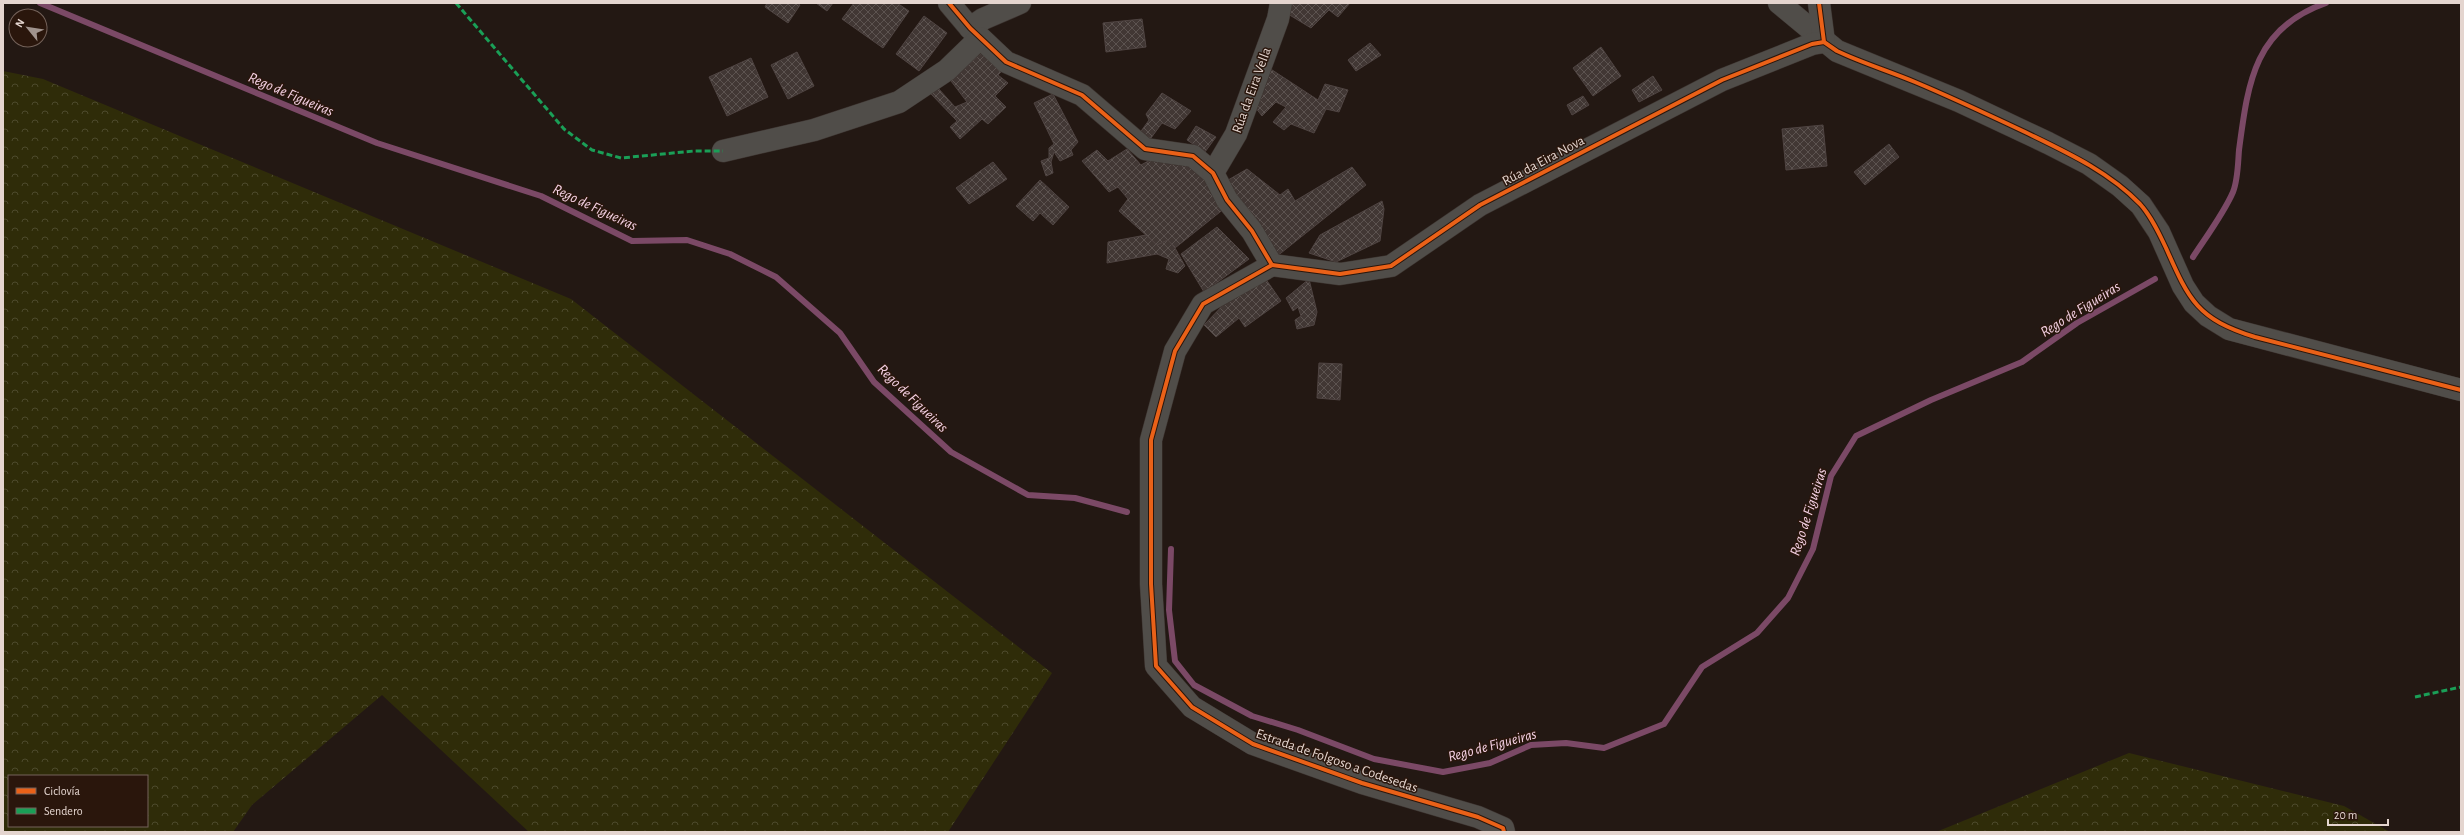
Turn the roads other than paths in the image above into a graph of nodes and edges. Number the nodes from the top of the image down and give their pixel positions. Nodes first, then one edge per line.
1 (950, 3) edge
2 (1020, 3) edge
3 (1281, 3) edge
4 (1779, 3) edge
5 (1819, 3) edge
6 (975, 33) junction
7 (1824, 42) junction
8 (723, 151) dead end
9 (1213, 173) junction
10 (1272, 265) junction
11 (2461, 390) edge
12 (1504, 832) edge

1 - 6 street
2 - 6 street
3 - 9 street, Rúa da Eira Vella
4 - 7 street
5 - 7 street
6 - 8 street
6 - 9 street
7 - 10 street, Rúa da Eira Nova
7 - 11 street
9 - 10 street
10 - 12 street, Estrada de Folgoso a Codesedas

